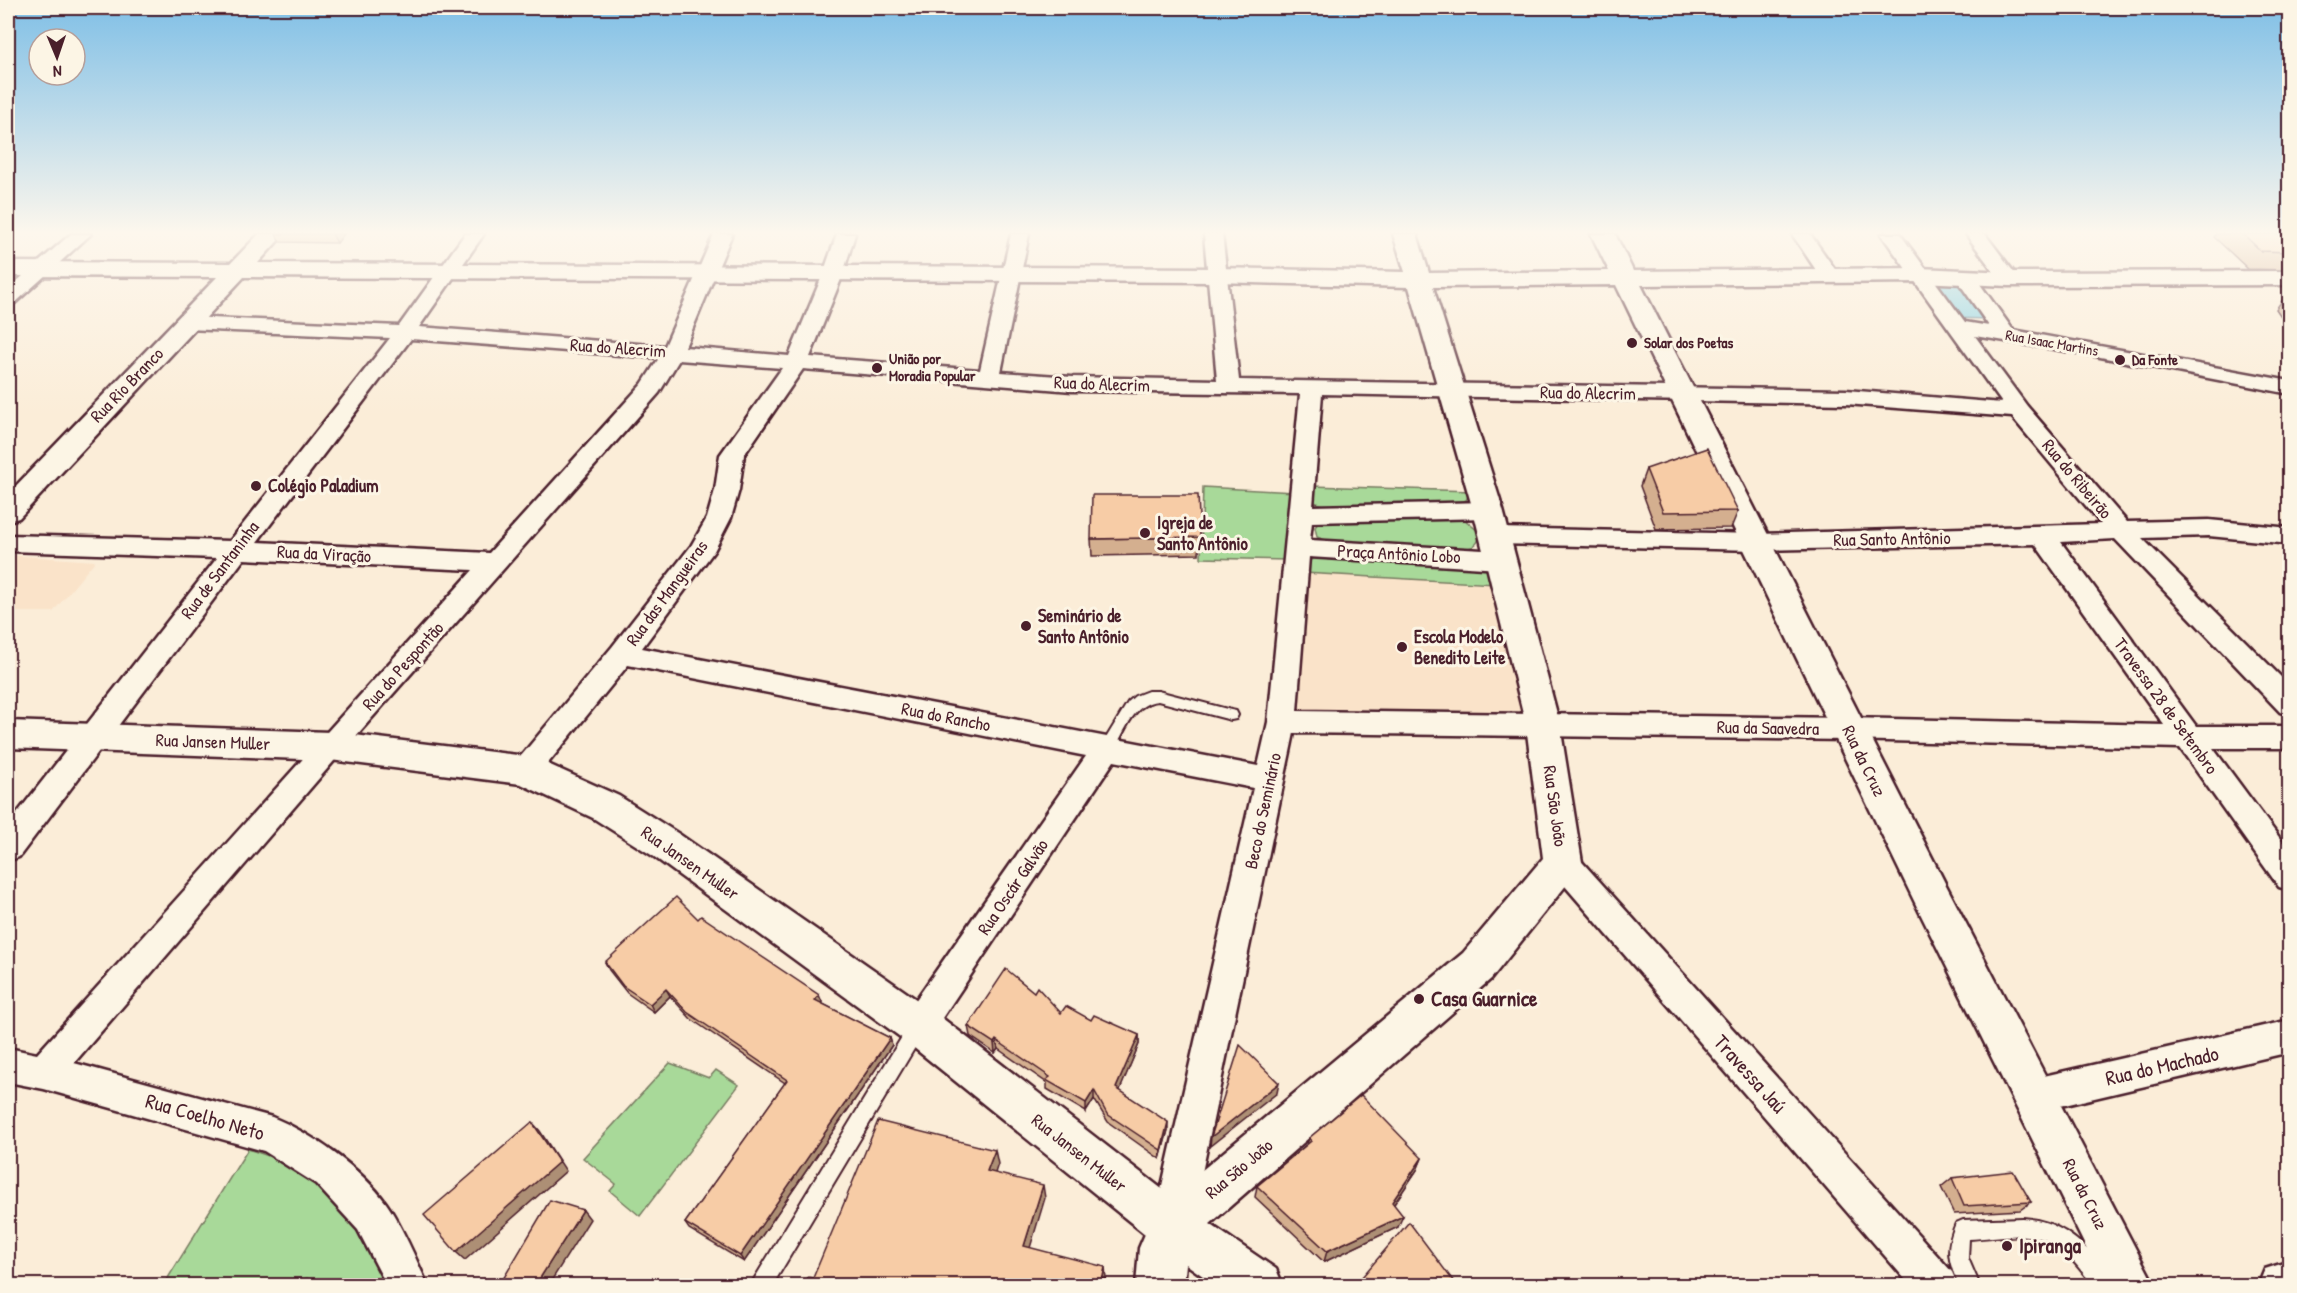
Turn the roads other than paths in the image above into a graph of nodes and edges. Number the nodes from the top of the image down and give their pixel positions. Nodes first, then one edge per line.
1 (215, 294) edge
2 (431, 294) edge
3 (697, 294) edge
4 (825, 294) edge
5 (1009, 294) edge
6 (1218, 294) edge
7 (1423, 294) edge
8 (1631, 294) edge
9 (1933, 294) edge
10 (1978, 294) edge
11 (187, 323) junction
12 (1956, 327) junction
13 (405, 332) junction
14 (2006, 335) junction
15 (673, 352) junction
16 (797, 362) junction
17 (989, 379) junction
18 (1229, 386) junction
19 (2289, 388) edge
20 (1311, 389) junction
21 (1454, 391) junction
22 (1682, 395) junction
23 (2019, 411) junction
24 (8, 511) edge
25 (1301, 514) junction
26 (2121, 531) junction
27 (1494, 535) junction
28 (2042, 536) junction
29 (2289, 536) edge
30 (1757, 542) junction
31 (8, 543) edge
32 (1298, 548) junction
33 (236, 550) junction
34 (497, 562) junction
35 (622, 654) junction
36 (2289, 704) edge
37 (1231, 715) dead end
38 (1282, 722) junction
39 (1543, 725) junction
40 (1848, 729) junction
41 (8, 734) edge
42 (93, 736) junction
43 (2189, 737) junction
44 (2289, 737) edge
45 (330, 747) junction
46 (1107, 748) junction
47 (526, 770) junction
48 (1270, 780) junction
49 (8, 848) edge
50 (1563, 862) junction
51 (2289, 877) edge
52 (918, 1025) junction
53 (2289, 1036) edge
54 (8, 1065) edge
55 (44, 1072) junction
56 (2035, 1095) junction
57 (1172, 1226) junction
58 (2289, 1285) edge
59 (408, 1286) edge
60 (760, 1286) edge
61 (1160, 1286) edge
62 (1259, 1286) edge
63 (1938, 1286) edge
64 (1970, 1286) edge
65 (2108, 1286) edge
66 (2131, 1286) edge
67 (2282, 1286) edge

1 - 11 street, Rua Rio Branco
2 - 13 street, Rua de Santaninha
3 - 15 street, Rua do Pespontão
4 - 16 street, Rua das Mangueiras
5 - 17 street
6 - 18 street
7 - 21 street, Rua São João
8 - 22 street, Rua da Cruz
9 - 12 street, Rua do Ribeirão
10 - 14 street
11 - 13 street, Rua do Alecrim
11 - 24 street, Rua Rio Branco
12 - 14 street, Rua Isaac Martins
12 - 23 street, Rua do Ribeirão
13 - 15 street, Rua do Alecrim
13 - 33 street, Rua de Santaninha
14 - 19 street, Rua Isaac Martins
15 - 16 street, Rua do Alecrim
15 - 34 street, Rua do Pespontão
16 - 17 street, Rua do Alecrim
16 - 35 street, Rua das Mangueiras
17 - 18 street, Rua do Alecrim
18 - 20 street, Rua do Alecrim
20 - 21 street, Rua do Alecrim
20 - 25 street, Beco do Seminário
21 - 22 street, Rua do Alecrim
21 - 27 street, Rua São João
22 - 23 street, Rua do Alecrim
22 - 30 street, Rua da Cruz
23 - 26 street, Rua do Ribeirão
25 - 27 street, Praça Antônio Lobo
25 - 32 street, Beco do Seminário
26 - 28 street, Rua Santo Antônio
26 - 29 street, Rua Santo Antônio
26 - 36 street, Rua do Ribeirão
27 - 30 street, Rua Santo Antônio
27 - 32 street, Praça Antônio Lobo
27 - 39 street, Rua São João
28 - 30 street, Rua Santo Antônio
28 - 43 street, Travessa 28 de Setembro
30 - 40 street, Rua da Cruz
31 - 33 street, Rua da Viração
32 - 38 street, Beco do Seminário
33 - 34 street, Rua da Viração
33 - 42 street, Rua de Santaninha
34 - 45 street, Rua do Pespontão
35 - 46 street, Rua do Rancho
35 - 47 street, Rua das Mangueiras
37 - 46 lane
38 - 39 street, Rua da Saavedra
38 - 48 street, Beco do Seminário
39 - 40 street, Rua da Saavedra
39 - 50 street, Rua São João
40 - 43 street, Rua da Saavedra
40 - 56 street, Rua da Cruz
41 - 42 street, Rua Jansen Muller
42 - 45 street, Rua Jansen Muller
42 - 49 street, Rua de Santaninha
43 - 44 street, Rua da Saavedra
43 - 51 street, Travessa 28 de Setembro
45 - 47 street, Rua Jansen Muller
45 - 55 street, Rua do Pespontão
46 - 48 street, Rua do Rancho
46 - 52 street, Rua Oscár Galvão
47 - 52 street, Rua Jansen Muller
48 - 57 street, Beco do Seminário
50 - 57 street, Rua São João
50 - 63 street, Travessa Jaú
52 - 57 street, Rua Jansen Muller
52 - 60 lane
53 - 56 street, Rua do Machado
54 - 55 street, Rua Coelho Neto
55 - 59 street, Rua Coelho Neto
56 - 66 street, Rua da Cruz
57 - 61 street
57 - 62 street, Rua Jansen Muller
58 - 67 street
64 - 65 lane

